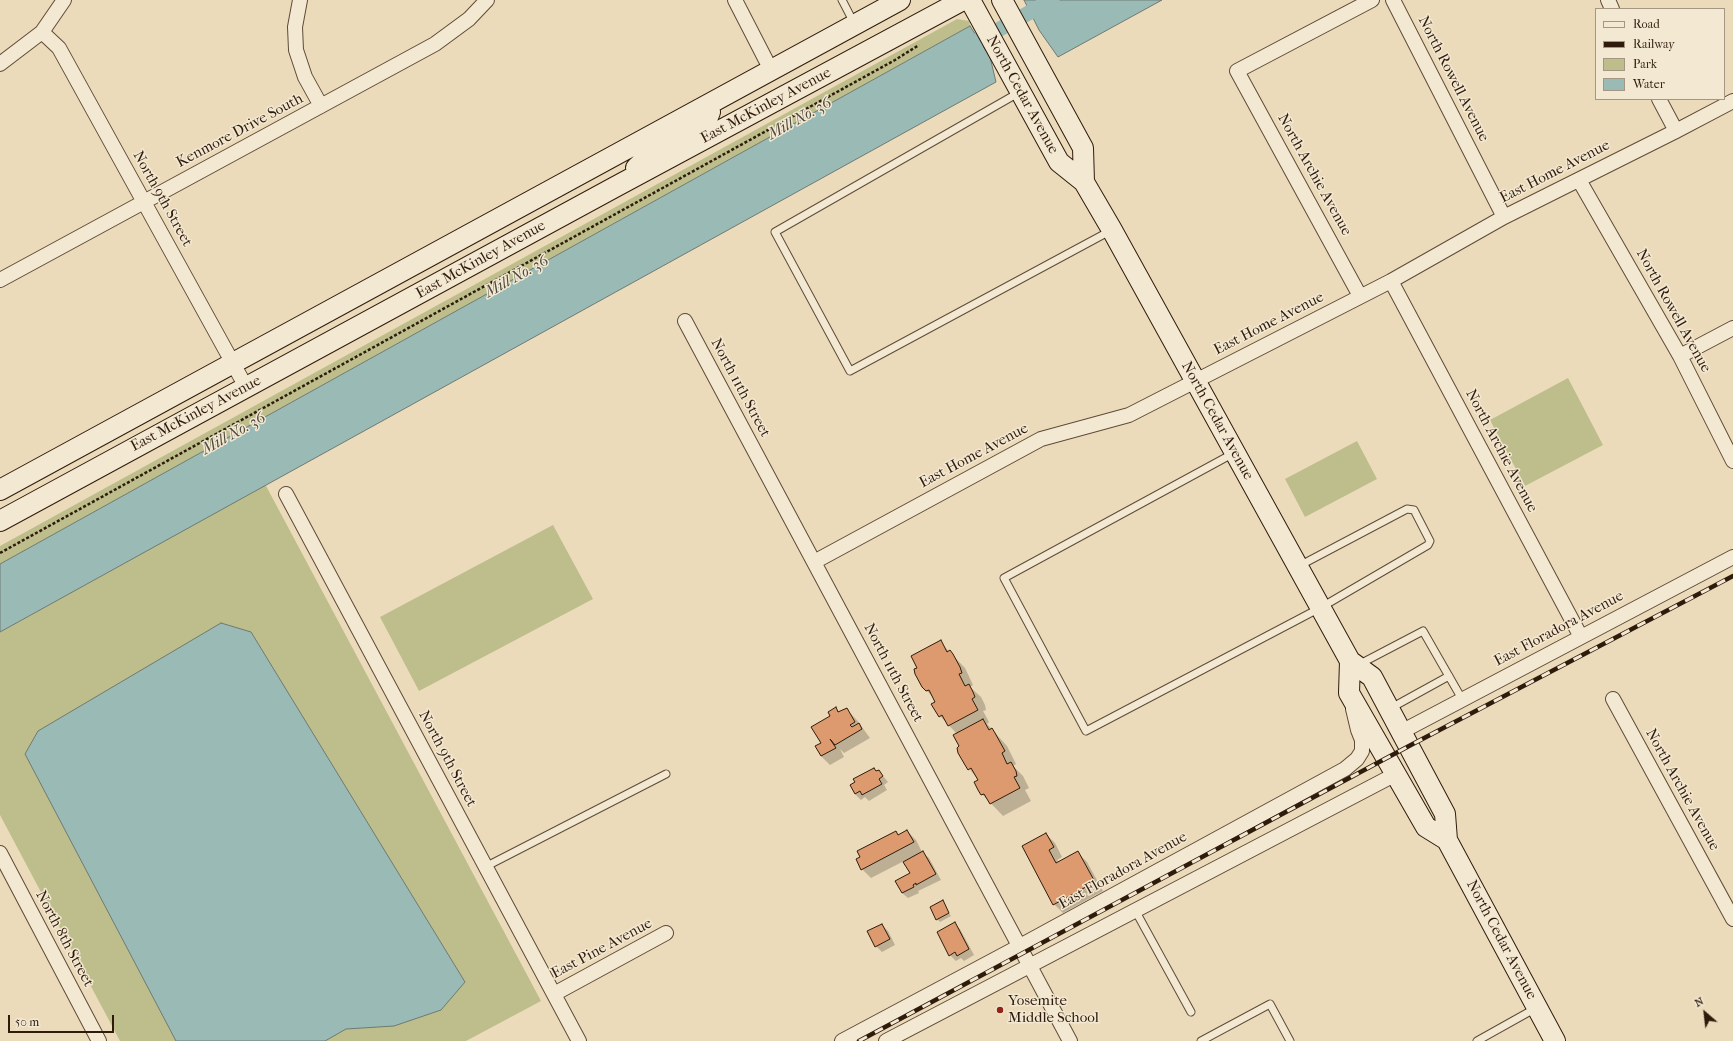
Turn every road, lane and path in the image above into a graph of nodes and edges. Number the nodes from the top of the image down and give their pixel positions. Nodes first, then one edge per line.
1 (64, 0) edge
2 (300, 0) edge
3 (487, 0) edge
4 (735, 0) edge
5 (842, 0) edge
6 (963, 0) edge
7 (1372, 0) edge
8 (1393, 0) edge
9 (1003, 1) edge
10 (891, 2) edge
11 (975, 8) edge
12 (855, 24) junction
13 (42, 32) junction
14 (920, 44) dead end
15 (0, 64) edge
16 (771, 70) junction
17 (1020, 92) junction
18 (1660, 100) edge
19 (1733, 101) edge
20 (710, 103) junction
21 (321, 106) junction
22 (1676, 131) junction
23 (1579, 180) junction
24 (1084, 182) junction
25 (615, 187) junction
26 (145, 201) junction
27 (1504, 217) junction
28 (1112, 230) junction
29 (0, 280) edge
30 (1390, 281) junction
31 (1360, 296) junction
32 (685, 321) dead end
33 (1733, 328) edge
34 (1680, 356) junction
35 (233, 363) junction
36 (1195, 381) junction
37 (246, 387) junction
38 (1234, 453) junction
39 (1733, 461) edge
40 (0, 490) edge
41 (286, 494) dead end
42 (0, 521) edge
43 (0, 553) edge
44 (1733, 557) edge
45 (814, 562) junction
46 (1297, 566) junction
47 (1320, 608) junction
48 (1581, 637) junction
49 (1353, 664) junction
50 (1449, 676) junction
51 (1349, 693) junction
52 (1462, 699) junction
53 (1612, 699) dead end
54 (1389, 709) junction
55 (1401, 732) junction
56 (666, 774) dead end
57 (1396, 774) junction
58 (1447, 840) junction
59 (0, 853) edge
60 (486, 867) junction
61 (1135, 910) junction
62 (1733, 919) edge
63 (666, 933) dead end
64 (1020, 946) junction
65 (1030, 965) junction
66 (554, 994) junction
67 (1537, 1008) junction
68 (1191, 1012) dead end
69 (99, 1041) edge
70 (579, 1041) edge
71 (842, 1041) edge
72 (886, 1041) edge
73 (1070, 1041) edge
74 (1201, 1041) edge
75 (1290, 1041) edge
76 (1477, 1041) edge
77 (1555, 1041) edge

1 - 13 street
2 - 21 street
3 - 21 street, Kenmore Drive South
4 - 16 street
5 - 12 lane
6 - 25 main road, East McKinley Avenue
7 - 31 street, North Archie Avenue
8 - 27 street, North Rowell Avenue
9 - 24 main road, North Cedar Avenue
10 - 12 main road, East McKinley Avenue
11 - 17 main road, North Cedar Avenue
12 - 16 main road, East McKinley Avenue
13 - 15 street
13 - 26 street, North 9th Street
14 - 43 path
16 - 20 main road, East McKinley Avenue
17 - 24 main road, North Cedar Avenue
17 - 28 lane
18 - 22 street
19 - 22 street, East Home Avenue
20 - 25 main road
20 - 35 main road, East McKinley Avenue
21 - 26 street, Kenmore Drive South
22 - 23 street, East Home Avenue
23 - 27 street, East Home Avenue
23 - 34 street, North Rowell Avenue
24 - 28 main road, North Cedar Avenue
25 - 37 main road, East McKinley Avenue
26 - 29 street, Kenmore Drive South
26 - 35 street, North 9th Street
27 - 30 street, East Home Avenue
28 - 36 main road, North Cedar Avenue
30 - 31 street, East Home Avenue
30 - 48 street, North Archie Avenue
31 - 36 street, East Home Avenue
32 - 45 street, North 11th Street
33 - 34 street
34 - 39 street, North Rowell Avenue
35 - 37 street, North 9th Street
35 - 40 main road, East McKinley Avenue
36 - 38 main road, North Cedar Avenue
36 - 45 street, East Home Avenue
37 - 42 main road, East McKinley Avenue
38 - 46 main road, North Cedar Avenue
38 - 47 lane
41 - 60 street, North 9th Street
44 - 48 street, East Floradora Avenue
45 - 64 street, North 11th Street
46 - 47 main road, North Cedar Avenue
46 - 47 lane
47 - 49 main road, North Cedar Avenue
48 - 52 street, East Floradora Avenue
49 - 50 lane
49 - 51 main road
49 - 54 main road, North Cedar Avenue
50 - 52 lane
50 - 54 lane
51 - 57 main road
51 - 64 street, East Floradora Avenue
52 - 55 street, East Floradora Avenue
53 - 62 street, North Archie Avenue
54 - 55 main road, North Cedar Avenue
55 - 58 main road, North Cedar Avenue
56 - 60 lane
57 - 58 main road
57 - 61 street
58 - 67 main road, North Cedar Avenue
59 - 69 street, North 8th Street
60 - 66 street, North 9th Street
61 - 65 street
61 - 68 lane
63 - 66 street, East Pine Avenue
64 - 65 street, North 11th Street
64 - 71 street, East Floradora Avenue
65 - 72 street
65 - 73 street, North 11th Street
66 - 70 street, North 9th Street
67 - 76 lane
67 - 77 main road, North Cedar Avenue
74 - 75 lane

